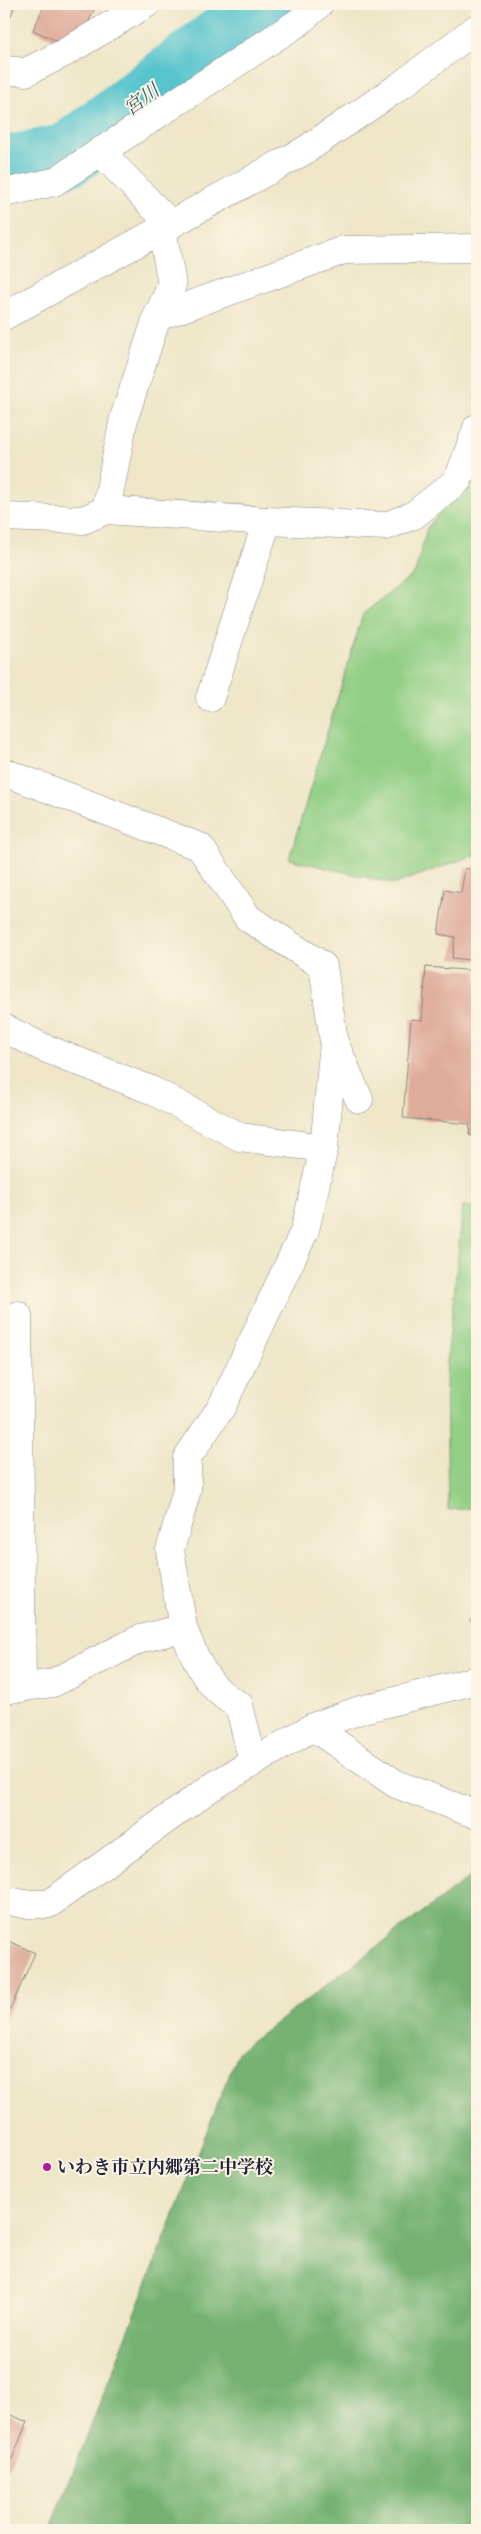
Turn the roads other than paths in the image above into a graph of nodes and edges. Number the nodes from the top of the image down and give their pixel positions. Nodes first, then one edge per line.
1 (146, 4) edge
2 (319, 4) edge
3 (477, 28) edge
4 (4, 70) edge
5 (100, 151) junction
6 (4, 193) edge
7 (167, 227) junction
8 (477, 248) edge
9 (4, 316) edge
10 (157, 317) junction
11 (477, 428) edge
12 (106, 510) junction
13 (4, 517) edge
14 (267, 521) junction
15 (210, 698) dead end
16 (4, 772) edge
17 (4, 1028) edge
18 (334, 1042) junction
19 (359, 1099) dead end
20 (324, 1148) junction
21 (18, 1315) dead end
22 (183, 1628) junction
23 (477, 1680) edge
24 (13, 1689) edge
25 (313, 1726) junction
26 (250, 1754) junction
27 (477, 1815) edge
28 (4, 1900) edge

1 - 4 street
2 - 5 street
3 - 7 street
5 - 6 street
5 - 7 street
7 - 9 street
7 - 10 street
8 - 10 street
10 - 12 street
11 - 14 street
12 - 13 street
12 - 14 street
14 - 15 street
16 - 18 street
17 - 20 street
18 - 19 street
18 - 20 street
20 - 22 street
21 - 24 street
22 - 24 street
22 - 26 street
23 - 25 street
25 - 26 street
25 - 27 street
26 - 28 street

